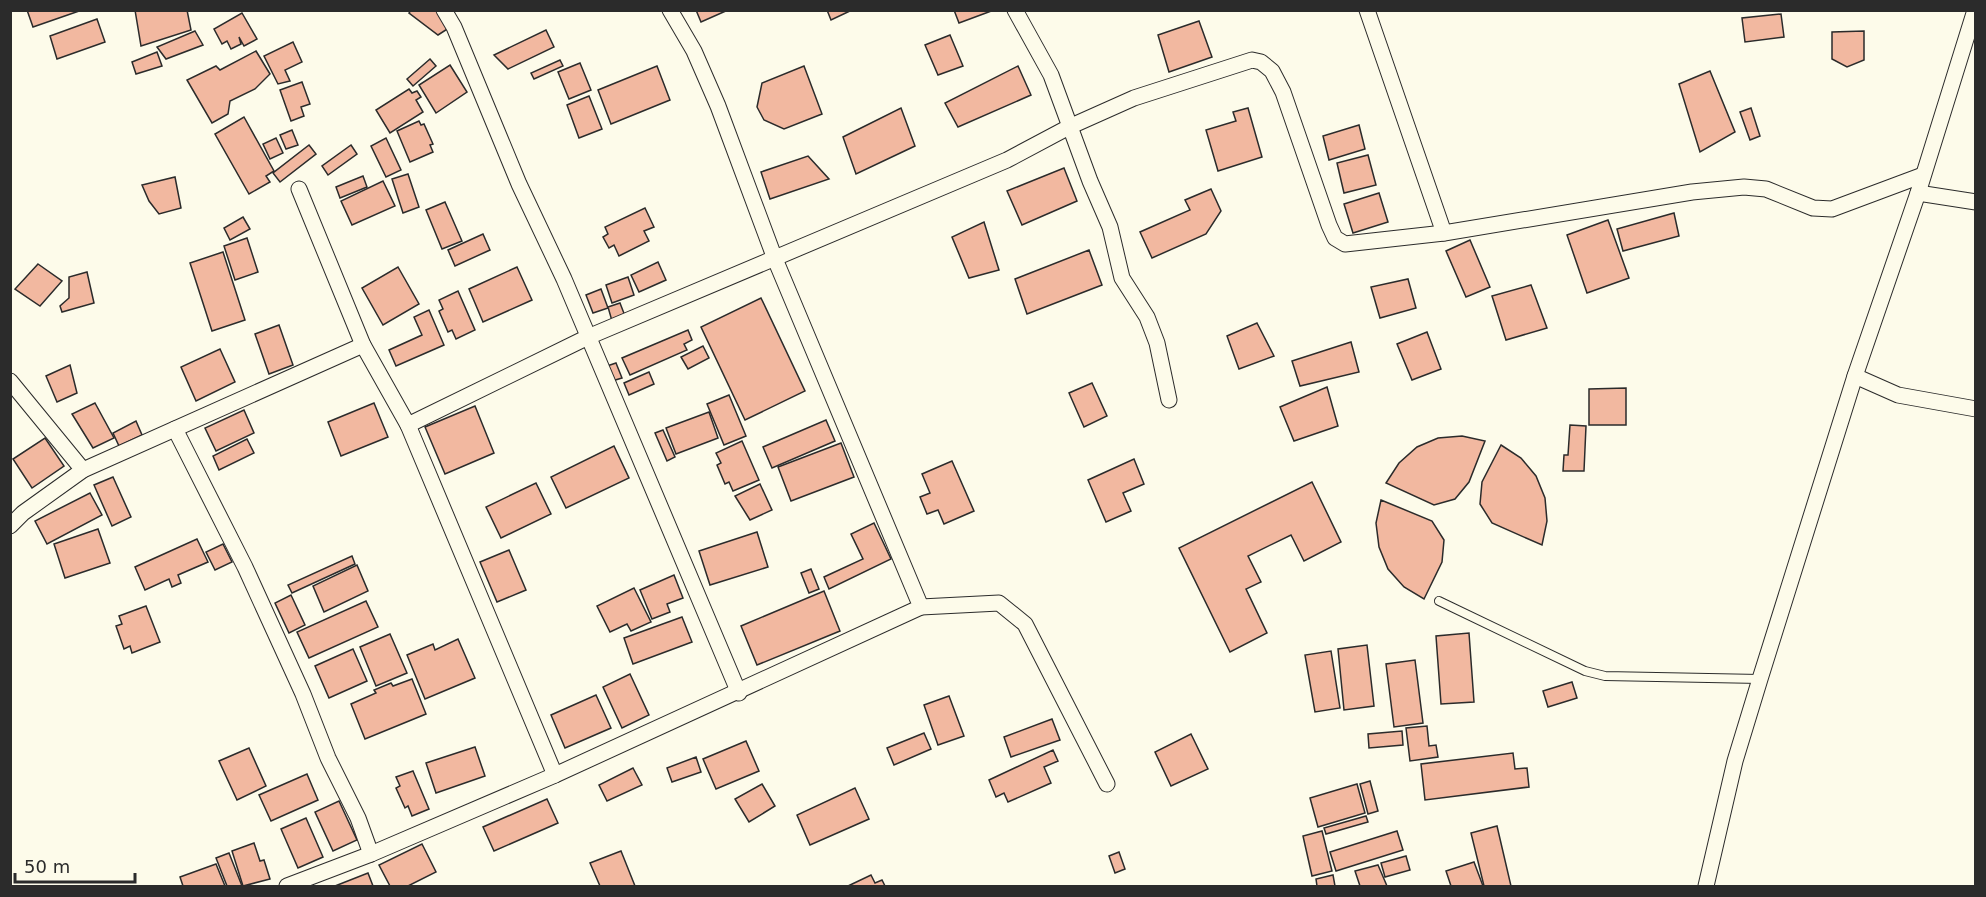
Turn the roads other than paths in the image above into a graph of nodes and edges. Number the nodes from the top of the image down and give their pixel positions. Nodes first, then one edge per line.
1 (444, 10) edge
2 (670, 10) edge
3 (1015, 10) edge
4 (1367, 10) edge
5 (1975, 10) edge
6 (1069, 127) junction
7 (1923, 175) junction
8 (299, 189) dead end
9 (1918, 193) junction
10 (1976, 202) edge
11 (1444, 233) junction
12 (775, 259) junction
13 (588, 338) junction
14 (363, 345) junction
15 (1855, 376) junction
16 (10, 381) edge
17 (1169, 400) dead end
18 (1976, 410) edge
19 (408, 425) junction
20 (175, 429) junction
21 (84, 470) junction
22 (10, 526) edge
23 (1439, 601) dead end
24 (921, 607) junction
25 (1760, 679) junction
26 (739, 693) junction
27 (555, 775) junction
28 (1107, 784) dead end
29 (371, 854) junction
30 (287, 886) edge
31 (1706, 886) edge

1 - 13 street
2 - 12 street
3 - 6 street
4 - 11 street
5 - 7 street
6 - 11 street
6 - 12 street
6 - 17 street
7 - 9 street
7 - 11 street
8 - 14 street
9 - 10 street
9 - 15 street
12 - 13 street
12 - 24 street
13 - 19 street
13 - 26 street
14 - 19 street
14 - 20 street
15 - 18 street
15 - 25 street
16 - 21 street
19 - 27 street
20 - 21 street
20 - 29 street
21 - 22 street
23 - 25 lane
24 - 26 street
24 - 28 street
25 - 31 street
26 - 27 street
27 - 29 street
29 - 30 street

